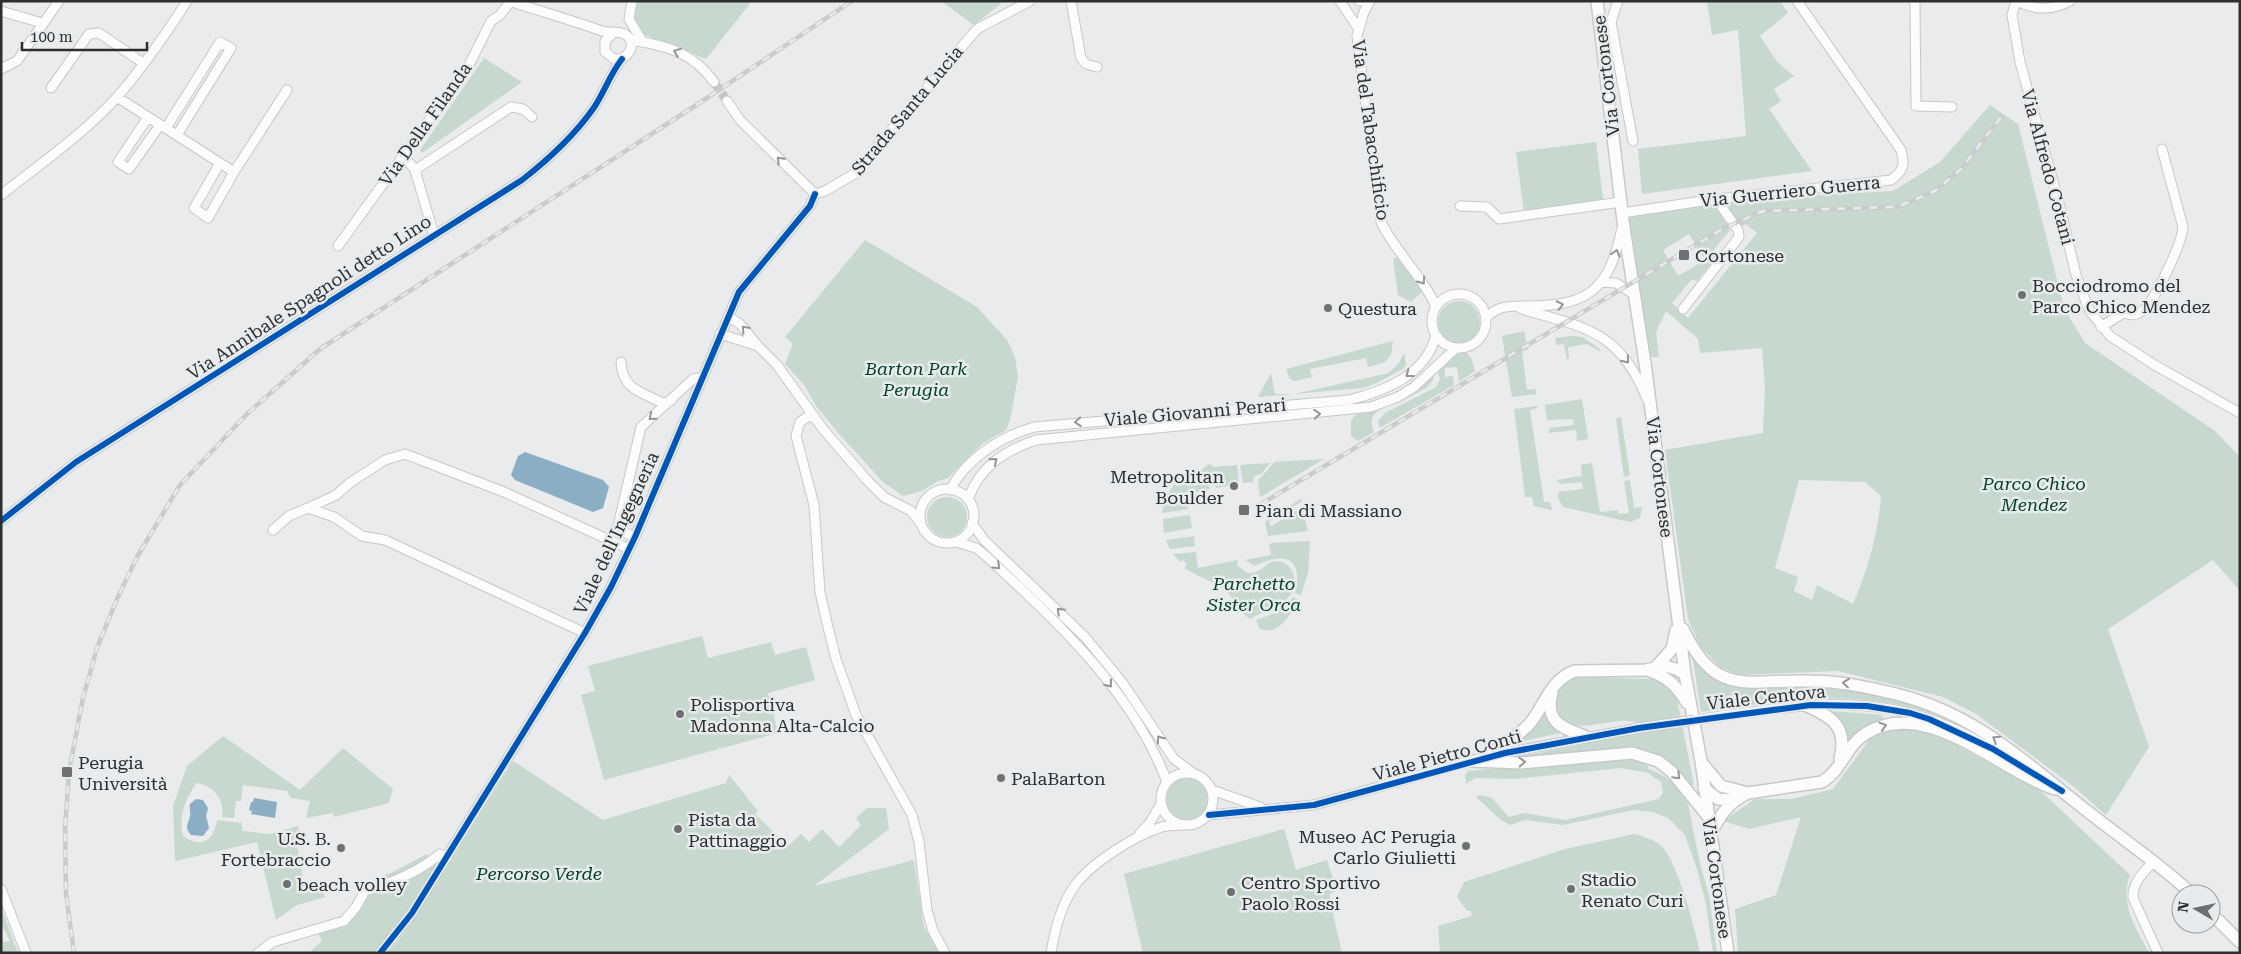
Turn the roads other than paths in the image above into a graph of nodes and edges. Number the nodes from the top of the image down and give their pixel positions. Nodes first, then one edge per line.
1 (59, 1) edge
2 (187, 1) edge
3 (510, 1) edge
4 (632, 1) edge
5 (1030, 1) edge
6 (1071, 1) edge
7 (1340, 1) edge
8 (1370, 1) edge
9 (1592, 1) edge
10 (1597, 1) edge
11 (1603, 1) edge
12 (1618, 1) edge
13 (1797, 1) edge
14 (1915, 1) edge
15 (2016, 1) edge
16 (2070, 1) edge
17 (1, 12) edge
18 (1599, 17) junction
19 (42, 24) junction
20 (588, 25) junction
21 (1358, 28) junction
22 (614, 33) junction
23 (630, 40) junction
24 (642, 41) junction
25 (604, 44) junction
26 (610, 57) junction
27 (622, 59) junction
28 (144, 63) junction
29 (1097, 68) dead end
30 (1, 69) edge
31 (611, 77) junction
32 (714, 82) tunnel mouth
33 (51, 88) dead end
34 (287, 90) dead end
35 (117, 97) junction
36 (727, 101) tunnel mouth
37 (1952, 106) dead end
38 (148, 117) junction
39 (532, 117) dead end
40 (163, 126) junction
41 (177, 135) junction
42 (1633, 141) dead end
43 (2162, 149) dead end
44 (404, 156) junction
45 (220, 163) junction
46 (415, 170) junction
47 (234, 172) junction
48 (815, 194) junction
49 (1, 195) edge
50 (1716, 199) junction
51 (1460, 206) dead end
52 (1622, 212) junction
53 (434, 235) junction
54 (338, 246) dead end
55 (1601, 282) junction
56 (1635, 295) junction
57 (1511, 306) junction
58 (1436, 307) junction
59 (1683, 309) dead end
60 (728, 316) junction
61 (1486, 318) junction
62 (2101, 327) junction
63 (720, 334) junction
64 (1436, 335) junction
65 (758, 346) junction
66 (1456, 348) junction
67 (621, 362) dead end
68 (703, 377) junction
69 (671, 401) junction
70 (1652, 411) junction
71 (2240, 413) edge
72 (815, 417) junction
73 (950, 490) junction
74 (925, 500) junction
75 (968, 500) junction
76 (902, 505) junction
77 (308, 508) junction
78 (1, 520) edge
79 (921, 524) junction
80 (972, 524) junction
81 (273, 530) dead end
82 (635, 537) junction
83 (956, 542) junction
84 (629, 549) junction
85 (1678, 619) junction
86 (585, 633) junction
87 (1651, 669) junction
88 (1685, 674) junction
89 (1553, 687) junction
90 (1805, 705) junction
91 (1692, 714) junction
92 (1587, 736) junction
93 (1489, 756) junction
94 (1473, 761) junction
95 (1700, 761) junction
96 (1837, 770) junction
97 (1193, 773) junction
98 (1167, 782) junction
99 (1704, 788) junction
100 (1212, 790) junction
101 (2062, 791) junction
102 (1748, 793) junction
103 (1735, 800) junction
104 (1162, 804) junction
105 (1270, 810) junction
106 (1209, 814) junction
107 (1708, 818) junction
108 (1183, 825) junction
109 (1711, 833) junction
110 (1135, 839) junction
111 (447, 858) junction
112 (2154, 861) junction
113 (2180, 884) edge
114 (1, 889) edge
115 (2221, 923) edge
116 (2240, 942) edge
117 (26, 953) edge
118 (258, 953) edge
119 (380, 953) edge
120 (945, 953) edge
121 (1051, 953) edge
122 (1728, 953) edge
123 (2158, 953) edge

1 - 19 street
2 - 28 street
3 - 20 street
3 - 44 street, Via Della Filanda
4 - 24 street
5 - 48 street, Strada Santa Lucia
6 - 29 street
7 - 21 street, Via del Tabacchificio
8 - 21 street, Via del Tabacchificio
9 - 18 street
10 - 18 main road, Via Cortonese
11 - 18 street
12 - 42 street
13 - 50 street, Via Guerriero Guerra
14 - 37 street
15 - 16 street
15 - 62 street, Via Alfredo Cotani
17 - 19 street
18 - 52 main road, Via Cortonese
19 - 30 street
20 - 22 street
20 - 25 street
21 -> 58 street, Via del Tabacchificio
22 - 23 street
22 - 25 street
23 - 24 street
23 - 27 street
32 -> 24 street
25 - 26 street
26 - 27 street
26 - 31 street
27 - 31 street, Via Annibale Spagnoli detto Lino
28 - 33 street
28 - 35 street
31 - 53 street, Via Annibale Spagnoli detto Lino
34 - 47 street
35 - 38 street
35 - 49 street
48 -> 36 street
38 - 40 street
38 - 40 street
39 - 46 street
40 - 41 street
40 - 41 street
41 - 45 street
43 - 62 street
44 - 46 street
44 - 54 street, Via Della Filanda
45 - 47 street
45 - 47 street
46 - 53 street
48 - 60 street, Viale dell'Ingegneria
50 - 52 street, Via Guerriero Guerra
50 - 59 street
51 - 52 street, Via Guerriero Guerra
55 -> 52 street
52 - 56 main road, Via Cortonese
53 - 78 street, Via Annibale Spagnoli detto Lino
55 - 56 street
57 -> 55 street
56 - 70 main road, Via Cortonese
57 - 61 street
57 -> 70 street
58 - 61 street
58 - 64 street
60 - 63 street, Viale dell'Ingegneria
65 -> 60 street
61 - 66 street
62 - 71 street, Via Alfredo Cotani
63 - 65 street
63 - 68 street, Viale dell'Ingegneria
64 - 66 street
64 -> 73 street, Viale Giovanni Perari
65 - 72 street
75 -> 66 street, Viale Giovanni Perari
67 - 69 street
68 - 69 street
68 - 82 street, Viale dell'Ingegneria
69 -> 82 street
70 - 85 main road, Via Cortonese
72 - 76 street
72 - 120 street
73 - 74 street
73 - 75 street
74 - 76 street
74 - 79 street
75 - 80 street
76 - 79 street
77 - 81 street
77 - 84 street
77 - 86 street
79 - 83 street
80 - 83 street
97 -> 80 street, Viale Pietro Conti
82 - 84 street, Viale dell'Ingegneria
83 -> 98 street
84 - 86 street, Viale dell'Ingegneria
85 - 87 main road
85 - 88 main road, Via Cortonese
101 -> 85 main road
86 - 111 street, Viale dell'Ingegneria
87 - 88 main road
87 - 89 main road
87 - 91 main road
88 - 91 main road, Via Cortonese
89 - 92 main road
89 - 93 main road
90 - 91 street, Viale Centova
90 - 96 main road
90 - 101 street, Viale Centova
91 - 92 street, Viale Pietro Conti, bridge
91 - 95 main road, Via Cortonese
92 - 93 street, Viale Pietro Conti
93 - 94 street, Viale Pietro Conti
94 - 105 street, Viale Pietro Conti
94 -> 107 main road
95 - 99 main road, Via Cortonese
95 - 102 main road
96 -> 101 main road
96 - 102 main road
97 - 98 street
97 - 100 street, Viale Pietro Conti
98 - 104 street, Viale Pietro Conti
99 - 103 main road
99 - 107 main road, Via Cortonese
100 - 105 street, Viale Pietro Conti
100 - 106 street
101 - 112 main road, Viale Centova
102 - 103 main road
103 - 109 main road
104 - 108 street
104 - 110 street, Viale Pietro Conti
105 - 106 street, Viale Pietro Conti
106 - 108 street, Viale Pietro Conti
107 - 109 main road, Via Cortonese
108 - 110 street, Viale Pietro Conti
109 - 122 main road, Via Cortonese
110 - 121 street, Viale Pietro Conti
111 - 118 street
111 - 119 street, Viale dell'Ingegneria
112 - 113 main road, Viale Centova
112 - 123 street
114 - 117 street
115 - 116 main road

